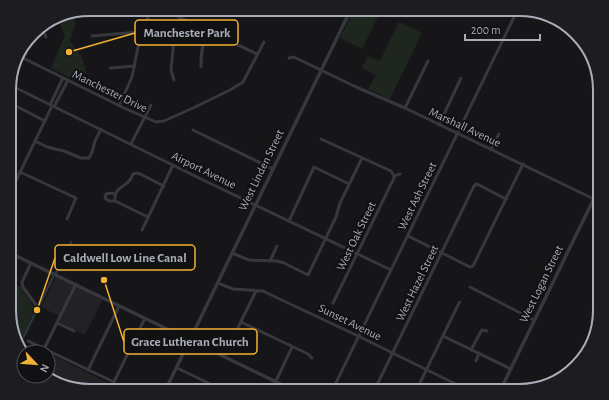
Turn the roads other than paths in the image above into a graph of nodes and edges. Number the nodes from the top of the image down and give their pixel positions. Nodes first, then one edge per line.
1 (148, 16) edge
2 (348, 16) edge
3 (515, 16) edge
4 (180, 17) joint
5 (207, 31) junction
6 (44, 32) edge
7 (139, 32) junction
8 (92, 36) dead end
9 (46, 37) dead end
10 (264, 42) dead end
11 (258, 54) junction
12 (23, 58) edge
13 (289, 58) dead end
14 (428, 61) dead end
15 (135, 66) junction
16 (201, 67) dead end
17 (110, 68) dead end
18 (321, 70) junction
19 (63, 78) junction
20 (461, 78) dead end
21 (68, 80) junction
22 (174, 80) dead end
23 (16, 88) edge
24 (151, 105) dead end
25 (16, 106) edge
26 (52, 106) junction
27 (119, 106) junction
28 (404, 108) junction
29 (145, 117) junction
30 (45, 121) junction
31 (439, 125) junction
32 (101, 129) junction
33 (193, 130) dead end
34 (457, 133) junction
35 (499, 134) dead end
36 (321, 139) dead end
37 (35, 141) junction
38 (131, 144) junction
39 (491, 149) junction
40 (89, 158) junction
41 (362, 158) junction
42 (92, 162) dead end
43 (523, 164) junction
44 (174, 166) junction
45 (273, 169) junction
46 (20, 172) junction
47 (400, 174) dead end
48 (394, 176) junction
49 (16, 180) edge
50 (349, 184) junction
51 (164, 186) junction
52 (115, 194) junction
53 (506, 199) junction
54 (593, 199) joint
55 (115, 201) junction
56 (255, 205) junction
57 (148, 217) junction
58 (67, 219) dead end
59 (289, 221) junction
60 (142, 230) dead end
61 (408, 236) junction
62 (325, 238) junction
63 (277, 246) dead end
64 (441, 252) junction
65 (232, 253) junction
66 (357, 254) junction
67 (16, 256) edge
68 (270, 261) junction
69 (31, 263) junction
70 (390, 270) junction
71 (218, 283) junction
72 (76, 284) junction
73 (470, 287) dead end
74 (256, 291) junction
75 (460, 302) dead end
76 (333, 304) dead end
77 (36, 305) dead end
78 (119, 306) junction
79 (145, 318) junction
80 (534, 320) junction
81 (241, 322) junction
82 (57, 323) junction
83 (74, 331) dead end
84 (487, 331) dead end
85 (359, 336) junction
86 (443, 336) junction
87 (190, 340) junction
88 (28, 341) dead end
89 (34, 344) edge
90 (46, 344) edge
91 (292, 347) junction
92 (471, 350) junction
93 (393, 353) junction
94 (479, 353) junction
95 (56, 355) edge
96 (224, 356) junction
97 (312, 358) dead end
98 (476, 361) dead end
99 (177, 368) junction
100 (511, 369) junction
101 (88, 370) junction
102 (426, 370) junction
103 (276, 382) junction
104 (169, 384) edge
105 (210, 384) edge
106 (280, 384) edge
107 (335, 384) edge
108 (378, 384) edge
109 (419, 384) edge
110 (455, 384) edge
111 (504, 384) edge

1 - 7 street
2 - 18 street, West Linden Street
3 - 34 street, West Ash Street
4 - 5 street
4 - 22 street
5 - 11 street
5 - 16 street
6 - 9 street
7 - 8 street
7 - 15 street
10 - 11 street, Manchester Drive
11 - 29 street, Manchester Drive
12 - 19 street, Manchester Drive
13 - 18 street, Marshall Avenue
14 - 28 street
15 - 17 street
15 - 27 street
18 - 28 street, Marshall Avenue
18 - 45 street, West Linden Street
19 - 21 street, Manchester Drive
19 - 26 street
20 - 31 street
21 - 26 street
21 - 27 street, Manchester Drive
23 - 26 street, Airport Avenue
24 - 29 street
25 - 30 street
26 - 30 street
26 - 32 street, Airport Avenue
27 - 29 street, Manchester Drive
28 - 31 street, Marshall Avenue
29 - 38 street
30 - 37 street
31 - 34 street, Marshall Avenue
32 - 38 street, Airport Avenue
32 - 40 street
33 - 45 street
34 - 39 street, Marshall Avenue
34 - 61 street, West Ash Street
35 - 39 street
36 - 41 street
37 - 40 street
37 - 46 street
38 - 44 street, Airport Avenue
39 - 43 street, Marshall Avenue
40 - 42 street
41 - 48 street
41 - 50 street
43 - 53 street
43 - 54 street, Marshall Avenue
44 - 51 street
44 - 56 street, Airport Avenue
45 - 56 street, West Linden Street
46 - 49 street
46 - 58 street
47 - 48 street
48 - 66 street, West Oak Street
50 - 59 street
50 - 62 street
51 - 52 street
51 - 57 street
52 - 55 street
52 - 55 street
53 - 64 street
53 - 64 street, West Hazel Street
54 - 80 street, West Logan Street
55 - 57 street
56 - 59 street, Airport Avenue
56 - 65 street, West Linden Street
57 - 60 street
59 - 62 street, Airport Avenue
61 - 64 street
61 - 70 street, West Ash Street
62 - 66 street, Airport Avenue
62 - 68 street
63 - 68 street
64 - 93 street, West Hazel Street
65 - 68 street
65 - 71 street, West Linden Street
66 - 70 street, Airport Avenue
66 - 76 street, West Oak Street
67 - 69 street
69 - 72 street
69 - 77 street
70 - 85 street, West Ash Street
71 - 74 street, Sunset Avenue
71 - 87 street, West Linden Street
72 - 78 street
72 - 82 street
73 - 80 street
74 - 81 street
74 - 85 street, Sunset Avenue
75 - 86 street
78 - 79 street
78 - 101 street
79 - 87 street
79 - 101 street
80 - 100 street, West Logan Street
81 - 91 street
81 - 96 street
82 - 83 street
82 - 90 street
84 - 92 street
85 - 93 street, Sunset Avenue
85 - 107 street, West Ash Street
86 - 92 street
86 - 102 street
87 - 96 street
87 - 99 street, West Linden Street
88 - 89 street
91 - 97 street
91 - 103 street
92 - 94 street
93 - 102 street, Sunset Avenue
93 - 108 street, West Hazel Street
94 - 98 street
94 - 100 street
95 - 101 street
96 - 103 street
99 - 104 street, West Linden Street
99 - 105 street
100 - 111 street, West Logan Street
102 - 109 street
102 - 110 street, Sunset Avenue
103 - 106 street

